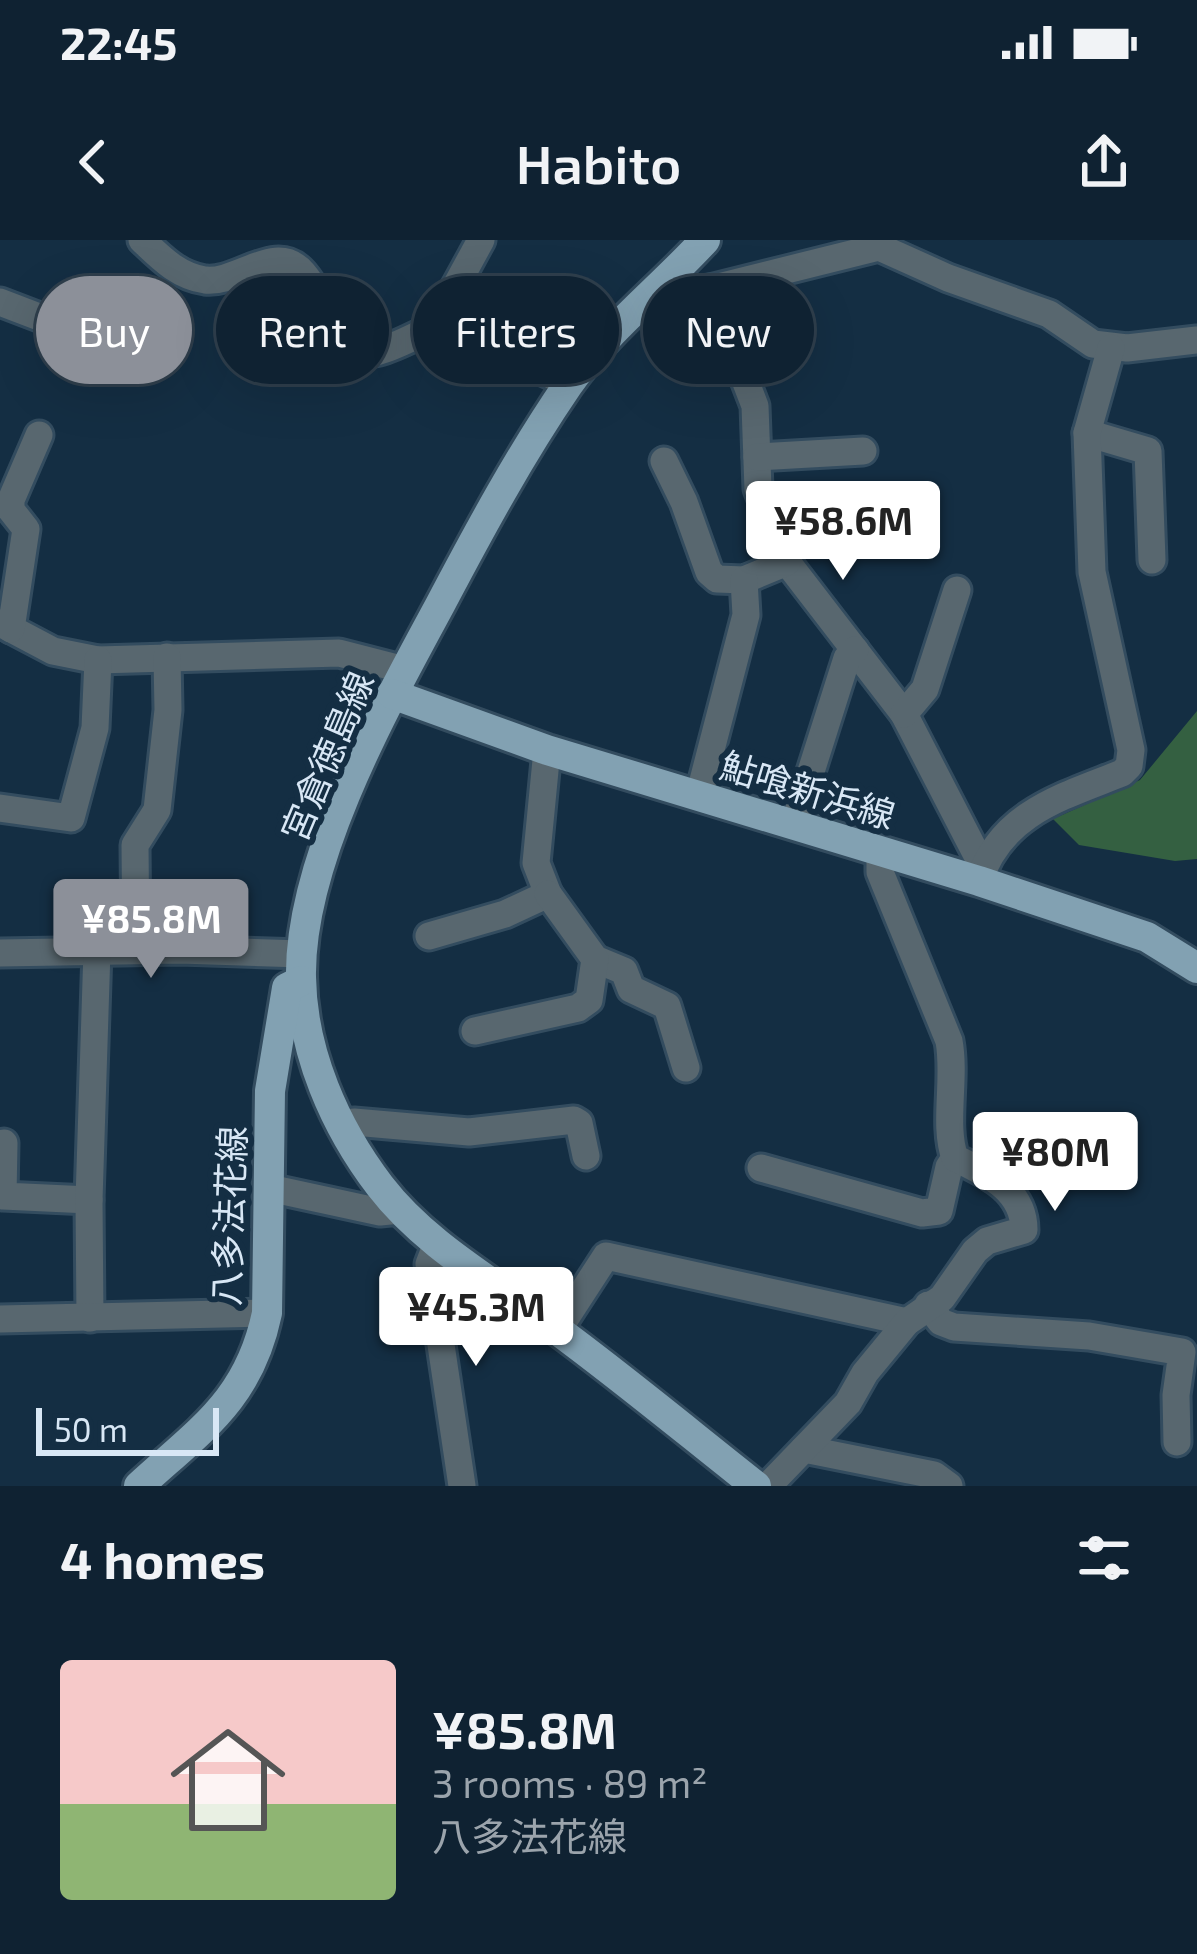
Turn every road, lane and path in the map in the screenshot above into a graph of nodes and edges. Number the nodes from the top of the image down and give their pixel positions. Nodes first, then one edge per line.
1 (142, 240) edge
2 (481, 240) edge
3 (705, 240) edge
4 (461, 276) edge
5 (671, 276) edge
6 (762, 276) edge
7 (0, 302) edge
8 (643, 305) edge
9 (36, 316) edge
10 (619, 330) edge
11 (413, 336) edge
12 (1197, 340) edge
13 (1112, 347) junction
14 (568, 384) edge
15 (746, 384) edge
16 (1087, 433) junction
17 (38, 435) dead end
18 (862, 451) dead end
19 (757, 457) junction
20 (664, 461) dead end
21 (1152, 560) dead end
22 (787, 562) junction
23 (744, 580) junction
24 (957, 590) dead end
25 (5, 626) edge
26 (855, 650) junction
27 (167, 657) junction
28 (98, 659) junction
29 (399, 682) junction
30 (904, 714) junction
31 (547, 750) junction
32 (699, 796) junction
33 (0, 808) edge
34 (794, 825) junction
35 (880, 852) junction
36 (981, 874) junction
37 (548, 894) junction
38 (429, 936) dead end
39 (97, 950) junction
40 (136, 950) junction
41 (0, 953) edge
42 (596, 959) junction
43 (301, 968) junction
44 (1197, 968) edge
45 (475, 1031) dead end
46 (686, 1068) dead end
47 (340, 1126) junction
48 (4, 1143) dead end
49 (586, 1156) dead end
50 (955, 1158) junction
51 (761, 1168) dead end
52 (269, 1188) junction
53 (89, 1200) junction
54 (400, 1210) junction
55 (437, 1243) junction
56 (266, 1313) junction
57 (918, 1314) junction
58 (90, 1318) junction
59 (0, 1319) edge
60 (558, 1330) junction
61 (1177, 1442) dead end
62 (804, 1449) junction
63 (139, 1486) edge
64 (462, 1486) edge
65 (756, 1486) edge
66 (768, 1486) edge
67 (949, 1486) edge

1 - 11 street
2 - 4 street
3 - 5 main road, 宮倉徳島線
6 - 13 street
7 - 9 street
8 - 10 main road, 宮倉徳島線
12 - 13 street
13 - 16 street
14 - 29 main road, 宮倉徳島線
15 - 19 street
16 - 21 street
16 - 36 street
17 - 25 street
18 - 19 street
19 - 22 street
20 - 23 street
22 - 23 street
22 - 26 street
23 - 32 street
24 - 30 street
25 - 28 street
26 - 30 street
26 - 34 street
27 - 28 street
27 - 29 street
27 - 40 street
28 - 33 street
29 - 31 main road, 鮎喰新浜線
29 - 43 main road, 宮倉徳島線
30 - 36 street
31 - 32 main road, 鮎喰新浜線
31 - 37 street
32 - 34 main road, 鮎喰新浜線
34 - 35 main road, 鮎喰新浜線
35 - 36 main road, 鮎喰新浜線
35 - 50 street
36 - 44 main road, 鮎喰新浜線
37 - 38 street
37 - 42 street
39 - 40 street
39 - 41 street
39 - 53 street
40 - 43 street
42 - 45 street
42 - 46 street
43 - 47 main road, 宮倉徳島線
43 - 52 main road, 八多法花線
47 - 49 street
47 - 54 main road, 宮倉徳島線
48 - 53 street
50 - 51 street
50 - 57 street
52 - 54 street
52 - 56 main road, 八多法花線
53 - 58 street
54 - 55 main road, 宮倉徳島線
55 - 60 main road, 宮倉徳島線
55 - 64 street
56 - 58 street
56 - 63 main road, 八多法花線
57 - 60 street
57 - 61 street
57 - 62 street
58 - 59 street
60 - 65 main road, 宮倉徳島線
62 - 66 street
62 - 67 street

